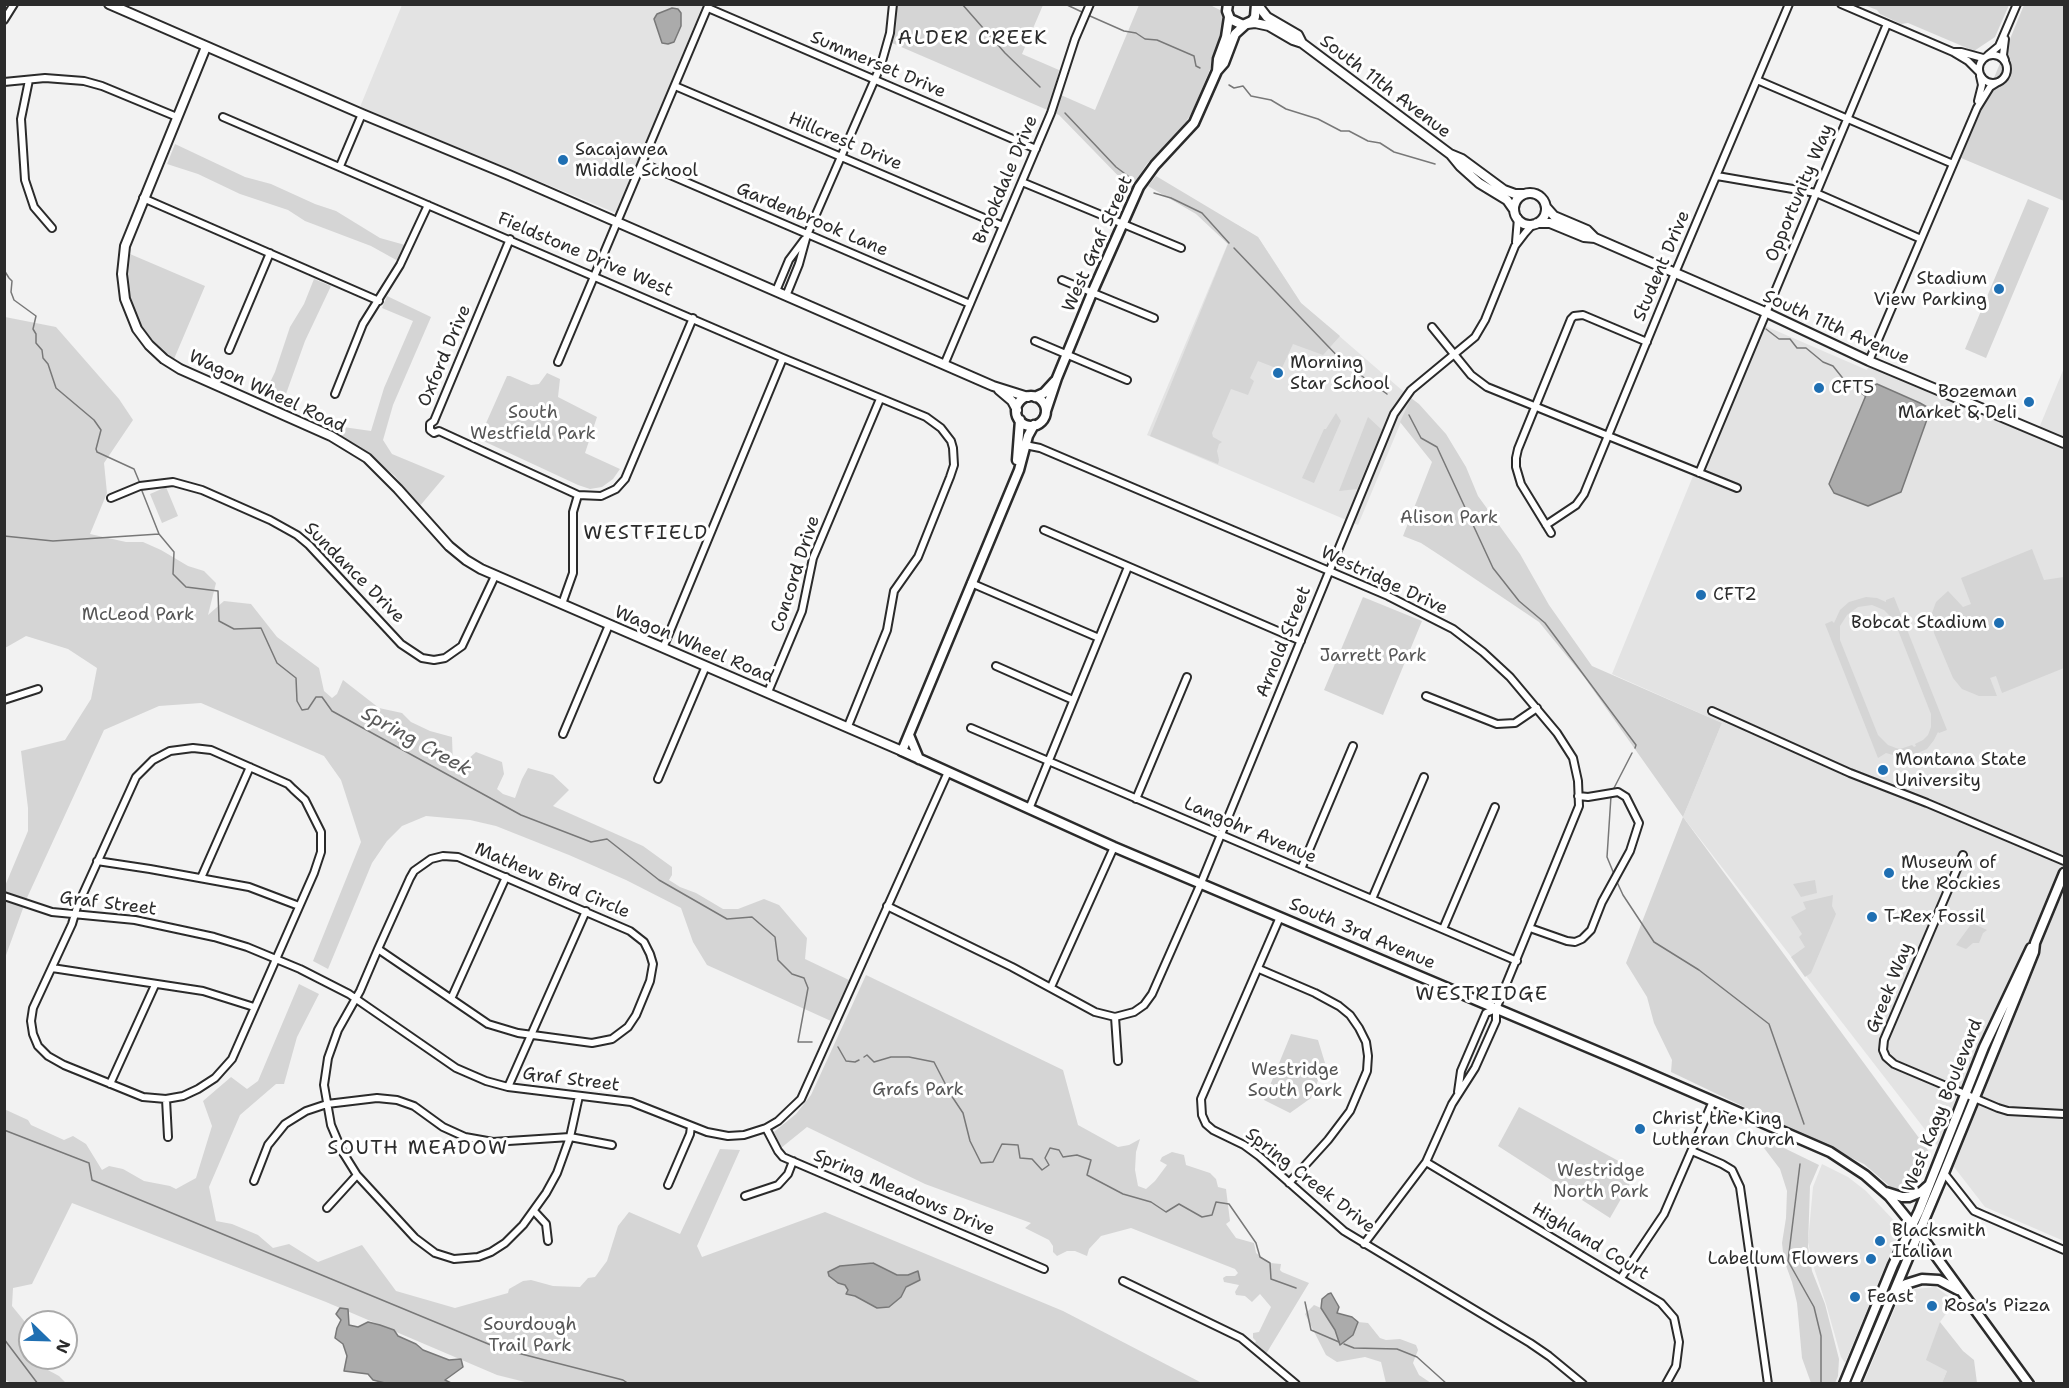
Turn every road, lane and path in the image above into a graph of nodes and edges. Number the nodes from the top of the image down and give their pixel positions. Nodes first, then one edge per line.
1 (14, 4) edge
2 (109, 4) edge
3 (893, 4) edge
4 (1090, 4) edge
5 (1220, 4) edge
6 (1228, 4) edge
7 (1256, 4) edge
8 (1789, 4) edge
9 (1841, 4) edge
10 (2017, 4) edge
11 (709, 6) edge
12 (1228, 16) junction
13 (4, 20) edge
14 (1247, 24) junction
15 (1887, 24) junction
16 (2008, 27) junction
17 (1302, 43) junction
18 (206, 47) junction
19 (1953, 52) junction
20 (1986, 57) junction
21 (2005, 60) junction
22 (1217, 70) junction
23 (1980, 74) junction
24 (29, 80) junction
25 (875, 80) junction
26 (1757, 80) junction
27 (4, 82) edge
28 (1998, 82) junction
29 (675, 86) junction
30 (1977, 108) junction
31 (362, 114) junction
32 (177, 117) junction
33 (223, 117) dead end
34 (1847, 120) junction
35 (1036, 149) junction
36 (1450, 154) junction
37 (841, 158) junction
38 (642, 163) junction
39 (1953, 164) junction
40 (340, 166) junction
41 (1717, 176) junction
42 (1022, 182) junction
43 (1816, 193) junction
44 (1524, 194) junction
45 (143, 198) junction
46 (428, 205) junction
47 (1546, 207) junction
48 (1516, 214) junction
49 (617, 222) junction
50 (1535, 223) junction
51 (1122, 224) junction
52 (1003, 226) junction
53 (52, 228) dead end
54 (807, 235) junction
55 (1595, 238) junction
56 (510, 239) junction
57 (1921, 239) junction
58 (1515, 246) junction
59 (1181, 248) dead end
60 (270, 254) junction
61 (1675, 273) junction
62 (595, 275) junction
63 (1062, 280) dead end
64 (776, 291) junction
65 (1092, 293) junction
66 (786, 296) junction
67 (379, 301) junction
68 (970, 304) junction
69 (1765, 312) junction
70 (693, 318) junction
71 (1154, 318) dead end
72 (1432, 327) dead end
73 (1035, 341) dead end
74 (1647, 342) junction
75 (229, 350) dead end
76 (1454, 354) junction
77 (1067, 355) junction
78 (783, 358) junction
79 (1869, 361) junction
80 (558, 362) dead end
81 (944, 364) junction
82 (1057, 378) junction
83 (1127, 380) dead end
84 (993, 386) junction
85 (334, 394) dead end
86 (1031, 396) junction
87 (880, 399) junction
88 (1535, 407) junction
89 (1017, 410) junction
90 (1046, 411) junction
91 (1020, 420) junction
92 (1034, 425) junction
93 (1608, 436) junction
94 (2064, 443) edge
95 (1025, 445) junction
96 (1699, 473) junction
97 (1013, 481) junction
98 (1737, 488) dead end
99 (578, 495) junction
100 (111, 498) dead end
101 (1546, 525) junction
102 (1044, 530) dead end
103 (1551, 533) dead end
104 (1128, 567) junction
105 (1329, 571) junction
106 (495, 576) junction
107 (971, 583) junction
108 (562, 604) junction
109 (609, 625) junction
110 (1099, 638) junction
111 (1301, 641) junction
112 (663, 648) junction
113 (706, 666) junction
114 (996, 666) dead end
115 (1188, 677) dead end
116 (38, 689) dead end
117 (768, 692) junction
118 (1426, 696) dead end
119 (4, 700) edge
120 (1074, 700) junction
121 (1537, 708) junction
122 (1712, 711) dead end
123 (848, 726) junction
124 (971, 728) dead end
125 (563, 734) dead end
126 (909, 735) junction
127 (1353, 746) dead end
128 (902, 751) junction
129 (919, 759) junction
130 (1049, 761) junction
131 (250, 767) junction
132 (948, 772) junction
133 (1424, 777) dead end
134 (658, 779) dead end
135 (1578, 796) junction
136 (1136, 799) junction
137 (1495, 807) dead end
138 (1029, 809) junction
139 (1221, 835) junction
140 (1114, 847) junction
141 (1963, 855) dead end
142 (97, 861) junction
143 (2064, 861) edge
144 (1301, 868) junction
145 (2064, 873) edge
146 (506, 877) junction
147 (201, 878) junction
148 (1201, 883) junction
149 (4, 896) edge
150 (1372, 899) junction
151 (299, 906) junction
152 (887, 906) junction
153 (586, 911) junction
154 (74, 915) junction
155 (1280, 917) junction
156 (1530, 928) junction
157 (1443, 929) junction
158 (2035, 943) junction
159 (378, 949) junction
160 (276, 959) junction
161 (1516, 960) junction
162 (52, 968) junction
163 (1259, 969) junction
164 (155, 985) junction
165 (1051, 987) junction
166 (356, 998) junction
167 (451, 999) junction
168 (254, 1007) junction
169 (1496, 1008) junction
170 (1115, 1017) junction
171 (531, 1035) junction
172 (1118, 1061) dead end
173 (110, 1084) junction
174 (508, 1087) junction
175 (1964, 1094) junction
176 (579, 1096) junction
177 (1457, 1096) junction
178 (166, 1099) junction
179 (1974, 1099) junction
180 (1713, 1101) junction
181 (327, 1104) junction
182 (2064, 1114) edge
183 (692, 1126) junction
184 (766, 1128) junction
185 (168, 1137) dead end
186 (570, 1137) junction
187 (612, 1145) dead end
188 (1692, 1151) junction
189 (793, 1161) junction
190 (1426, 1162) junction
191 (1944, 1173) junction
192 (357, 1175) junction
193 (254, 1181) dead end
194 (1289, 1183) junction
195 (668, 1185) dead end
196 (1930, 1185) junction
197 (1885, 1192) junction
198 (745, 1196) dead end
199 (327, 1208) dead end
200 (534, 1211) junction
201 (1912, 1225) junction
202 (1919, 1233) junction
203 (548, 1241) dead end
204 (1364, 1244) junction
205 (2064, 1250) edge
206 (1044, 1269) dead end
207 (1621, 1278) junction
208 (1123, 1281) dead end
209 (1961, 1292) junction
210 (1891, 1295) junction
211 (1296, 1383) edge
212 (1583, 1383) edge
213 (1666, 1383) edge
214 (1768, 1383) edge
215 (1844, 1383) edge
216 (1855, 1383) edge
217 (2029, 1383) edge

1 - 13 street
2 - 18 street
3 - 25 street
4 - 35 street, Brookdale Drive
5 - 12 street
6 - 12 main road, West Graf Street
7 - 14 main road, West Graf Street
7 - 17 street, South 11th Avenue
8 - 26 street, Student Drive
9 - 15 street
10 - 16 street
11 - 25 street, Summerset Drive
11 - 29 street
12 - 14 main road
12 - 22 main road, West Graf Street
14 - 17 street, South 11th Avenue
14 - 22 main road, West Graf Street
15 - 19 street
15 - 34 street, Opportunity Way
16 - 20 street
16 - 21 street
17 - 36 street, South 11th Avenue
18 - 31 street
18 - 32 street, Wagon Wheel Road
19 - 20 street
19 - 23 street
20 - 21 street
20 - 23 street
21 - 28 street
22 - 51 main road, West Graf Street
23 - 28 street
23 - 30 street
24 - 27 street
24 - 32 street
24 - 53 street
25 - 35 street, Summerset Drive
25 - 37 street
26 - 34 street
26 - 41 street, Student Drive
28 - 30 street
29 - 37 street, Hillcrest Drive
29 - 38 street
30 - 39 street
31 - 40 street
31 - 49 street
32 - 45 street, Wagon Wheel Road
33 - 40 street, Fieldstone Drive West
34 - 39 street
34 - 43 street, Opportunity Way
35 - 42 street, Brookdale Drive
36 - 44 street, South 11th Avenue
36 - 48 street, South 11th Avenue
37 - 52 street, Hillcrest Drive
37 - 54 street
38 - 49 street
38 - 54 street, Gardenbrook Lane
39 - 57 street
40 - 46 street, Fieldstone Drive West
41 - 43 street
41 - 61 street, Student Drive
42 - 51 street
42 - 52 street, Brookdale Drive
43 - 57 street
43 - 69 street, Opportunity Way
44 - 47 street
44 - 48 street
45 - 60 street
45 - 106 street, Wagon Wheel Road
46 - 56 street, Fieldstone Drive West
46 - 67 street
47 - 50 street
47 - 55 street, South 11th Avenue
48 - 50 street
48 - 58 street, Arnold Street
49 - 62 street
49 - 64 street
50 - 55 street, South 11th Avenue
50 - 58 street, Arnold Street
51 - 59 street
51 - 65 main road, West Graf Street
52 - 68 street, Brookdale Drive
54 - 64 street
54 - 66 street
54 - 68 street, Gardenbrook Lane
55 - 61 street, South 11th Avenue
56 - 62 street, Fieldstone Drive West
56 - 99 street, Oxford Drive
57 - 79 street
58 - 76 street, Arnold Street
60 - 67 street
60 - 75 street
61 - 69 street, South 11th Avenue
61 - 74 street, Student Drive
62 - 70 street, Fieldstone Drive West
62 - 80 street
63 - 65 street
64 - 66 street
65 - 71 street
65 - 77 main road, West Graf Street
66 - 81 street
67 - 85 street
68 - 81 street, Brookdale Drive
69 - 79 street, South 11th Avenue
69 - 96 street, Opportunity Way
70 - 78 street, Fieldstone Drive West
70 - 99 street
72 - 76 street
73 - 77 street
74 - 88 street
74 - 93 street, Student Drive
76 - 88 street
76 - 105 street, Arnold Street
77 - 82 main road, West Graf Street
77 - 83 street
78 - 87 street, Fieldstone Drive West
78 - 112 street
79 - 94 street, South 11th Avenue
81 - 84 street
82 - 86 main road, West Graf Street
82 - 90 main road, West Graf Street
84 - 86 street
84 - 89 street
86 - 89 main road
86 - 90 main road
87 - 117 street, Concord Drive
87 - 123 street, Fieldstone Drive West
88 - 93 street
88 - 101 street
89 - 91 main road
90 - 92 main road
91 - 92 main road
91 - 97 main road
92 - 95 main road
93 - 96 street
93 - 101 street, Student Drive
95 - 97 main road
95 - 105 street, Westridge Drive
96 - 98 street
97 - 107 main road
99 - 108 street
100 - 106 street, Sundance Drive
101 - 103 street
102 - 104 street
104 - 110 street
104 - 111 street
105 - 111 street, Arnold Street
105 - 121 street, Westridge Drive
106 - 108 street, Wagon Wheel Road
107 - 110 street
107 - 126 main road
108 - 109 street, Wagon Wheel Road
109 - 112 street, Wagon Wheel Road
109 - 125 street
110 - 120 street
111 - 139 street, Arnold Street
112 - 113 street, Wagon Wheel Road
113 - 117 street, Wagon Wheel Road
113 - 134 street
114 - 120 street
115 - 136 street
116 - 119 street
117 - 123 street, Wagon Wheel Road
118 - 121 street
120 - 130 street
121 - 135 street, Westridge Drive
122 - 143 street
123 - 128 street, Wagon Wheel Road
124 - 130 street, Langohr Avenue
126 - 128 main road
126 - 129 main road
127 - 144 street
128 - 129 main road, South 3rd Avenue
129 - 132 main road, South 3rd Avenue
130 - 136 street, Langohr Avenue
130 - 138 street
131 - 142 street
131 - 147 street
131 - 151 street
132 - 138 main road, South 3rd Avenue
132 - 152 street, Graf Street
133 - 150 street
135 - 156 street, Westridge Drive
135 - 156 street
136 - 139 street, Langohr Avenue
137 - 157 street
138 - 140 main road, South 3rd Avenue
139 - 144 street, Langohr Avenue
139 - 148 street, Arnold Street
140 - 148 main road, South 3rd Avenue
140 - 165 street
141 - 175 street, Greek Way
142 - 147 street
142 - 154 street
144 - 150 street, Langohr Avenue
145 - 158 main road, West Kagy Boulevard
146 - 153 street, Mathew Bird Circle
146 - 159 street, Mathew Bird Circle
146 - 167 street
147 - 151 street
148 - 155 main road, South 3rd Avenue
148 - 170 street, Arnold Street
149 - 154 street, Graf Street
150 - 157 street, Langohr Avenue
151 - 160 street
152 - 165 street
152 - 184 street, Graf Street
153 - 171 street
153 - 171 street, Mathew Bird Circle
154 - 160 street, Graf Street
154 - 162 street
155 - 163 street, Spring Creek Drive
155 - 169 main road, South 3rd Avenue
156 - 161 street, Westridge Drive
157 - 161 street, Langohr Avenue
158 - 175 main road, West Kagy Boulevard
158 - 179 main road, West Kagy Boulevard
159 - 166 street, Mathew Bird Circle
159 - 167 street, Mathew Bird Circle
160 - 166 street, Graf Street
160 - 168 street
161 - 169 street, Westridge Drive
162 - 164 street
162 - 173 street
163 - 194 street, Spring Creek Drive
163 - 194 street
164 - 168 street
164 - 173 street
165 - 170 street
166 - 174 street, Graf Street
166 - 181 street, Mathew Bird Circle
167 - 171 street, Mathew Bird Circle
168 - 178 street
169 - 177 street, Westridge Drive
169 - 177 street, Westridge Drive
169 - 180 main road, South 3rd Avenue
170 - 172 street
171 - 174 street
173 - 178 street
174 - 176 street, Graf Street
175 - 179 street, Greek Way
175 - 196 main road, West Kagy Boulevard
176 - 183 street, Graf Street
176 - 186 street, Mathew Bird Circle
177 - 190 street, Westridge Drive
178 - 185 street
179 - 182 street, Greek Way
179 - 191 main road, West Kagy Boulevard
180 - 188 street
180 - 197 main road, South 3rd Avenue
181 - 186 street
181 - 192 street, Mathew Bird Circle
181 - 193 street
183 - 184 street, Graf Street
183 - 195 street
184 - 189 street, Spring Meadows Drive
186 - 187 street
186 - 200 street, Mathew Bird Circle
188 - 207 street
188 - 214 street
189 - 198 street
189 - 206 street, Spring Meadows Drive
190 - 204 street, Westridge Drive
190 - 207 street, Highland Court
191 - 202 main road, West Kagy Boulevard
191 - 205 street
192 - 199 street
192 - 200 street, Mathew Bird Circle
194 - 204 street, Spring Creek Drive
196 - 197 main road
196 - 201 main road, West Kagy Boulevard
197 - 201 main road, South 3rd Avenue
200 - 203 street
201 - 202 main road, South 3rd Avenue
201 - 215 main road, West Kagy Boulevard
202 - 209 main road, South 3rd Avenue
202 - 210 main road, West Kagy Boulevard
204 - 212 street, Spring Creek Drive
207 - 213 street, Highland Court
208 - 211 street
209 - 210 main road
209 - 217 main road, South 3rd Avenue
210 - 216 main road, West Kagy Boulevard

